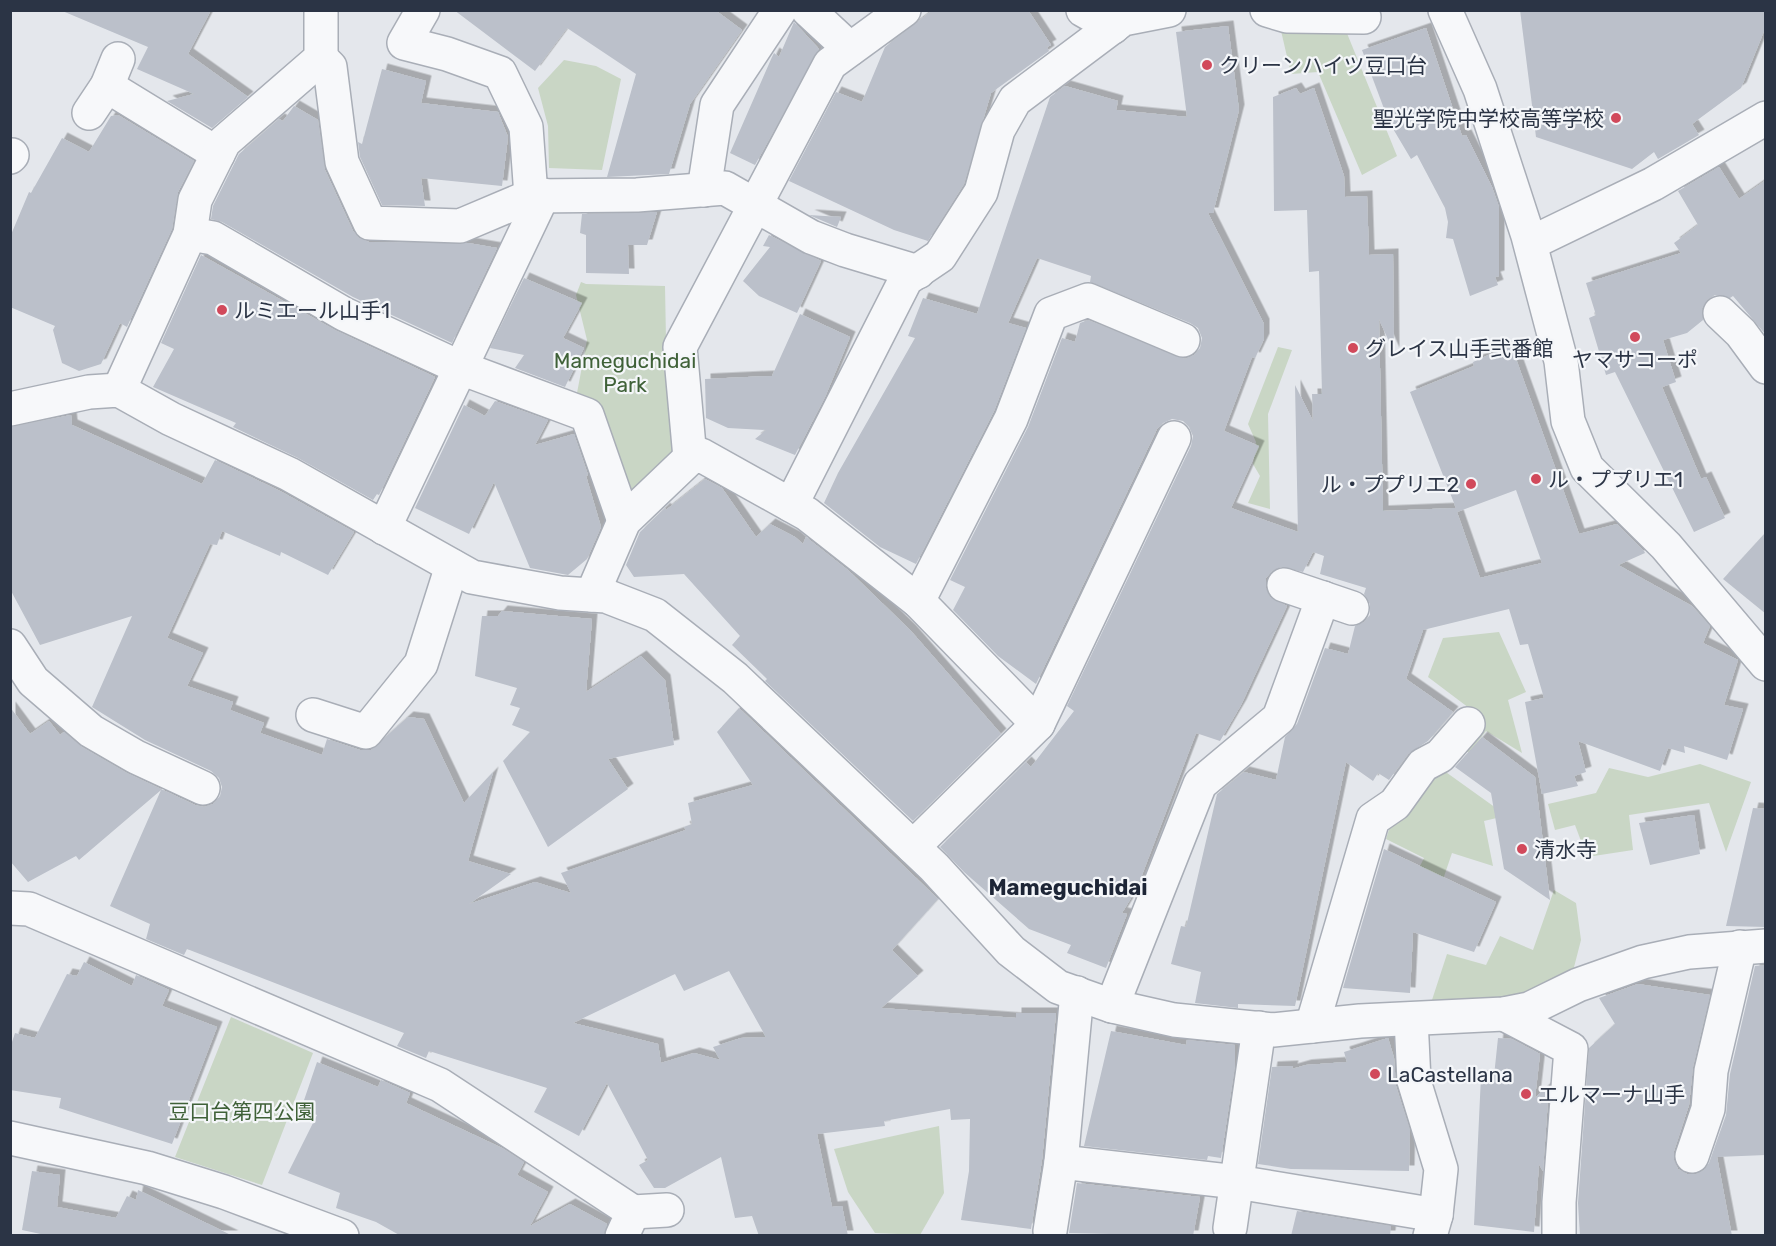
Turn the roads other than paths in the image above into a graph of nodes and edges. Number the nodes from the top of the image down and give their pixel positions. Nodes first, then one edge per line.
1 (321, 10) edge
2 (423, 10) edge
3 (780, 10) edge
4 (808, 10) edge
5 (904, 10) edge
6 (1083, 10) edge
7 (1169, 10) edge
8 (1267, 10) edge
9 (1445, 10) edge
10 (1364, 17) dead end
11 (1113, 27) junction
12 (850, 50) junction
13 (321, 58) junction
14 (89, 114) dead end
15 (1766, 118) edge
16 (218, 154) junction
17 (704, 190) junction
18 (525, 200) junction
19 (755, 204) junction
20 (190, 234) junction
21 (1530, 243) junction
22 (918, 272) junction
23 (1720, 313) dead end
24 (1183, 340) dead end
25 (1766, 367) edge
26 (461, 368) junction
27 (119, 390) junction
28 (10, 409) edge
29 (1174, 438) dead end
30 (690, 458) junction
31 (791, 505) junction
32 (624, 521) junction
33 (384, 528) junction
34 (452, 566) junction
35 (1284, 585) dead end
36 (592, 595) junction
37 (918, 601) junction
38 (10, 646) edge
39 (1766, 664) edge
40 (314, 715) dead end
41 (1038, 724) junction
42 (1468, 724) dead end
43 (203, 788) dead end
44 (913, 847) junction
45 (17, 902) edge
46 (1753, 947) edge
47 (1077, 993) junction
48 (1112, 1006) junction
49 (1504, 1014) junction
50 (1411, 1019) junction
51 (1312, 1026) junction
52 (1259, 1028) junction
53 (10, 1138) edge
54 (1692, 1156) dead end
55 (1061, 1162) junction
56 (1237, 1182) junction
57 (667, 1209) dead end
58 (627, 1224) edge
59 (1433, 1225) edge
60 (1230, 1228) dead end
61 (1050, 1231) dead end
62 (342, 1236) edge
63 (1559, 1236) edge

1 - 13 street
2 - 18 street
3 - 17 street
4 - 12 street
5 - 12 street
6 - 11 street
7 - 11 street
8 - 10 street
9 - 21 street
11 - 22 street
12 - 19 street
13 - 16 street
13 - 18 street
14 - 16 street
15 - 21 street
16 - 20 street
17 - 18 street
17 - 19 street
18 - 26 street
19 - 22 street
19 - 30 street
20 - 26 street
20 - 27 street
21 - 39 street
22 - 31 street
23 - 25 street
24 - 37 street
26 - 32 street
26 - 33 street
27 - 28 street
27 - 33 street
29 - 41 street
30 - 31 street
30 - 32 street
31 - 37 street
32 - 36 street
33 - 34 street
34 - 36 street
34 - 40 street
35 - 48 street
36 - 44 street
37 - 41 street
38 - 43 street
41 - 44 street
42 - 51 street
44 - 47 street
45 - 58 street
46 - 49 street
46 - 54 street
47 - 48 street
47 - 55 street
48 - 52 street
49 - 50 street
49 - 63 street
50 - 51 street
50 - 59 street
51 - 52 street
52 - 56 street
53 - 62 street
55 - 56 street
55 - 61 street
56 - 59 street
56 - 60 street
57 - 58 street

